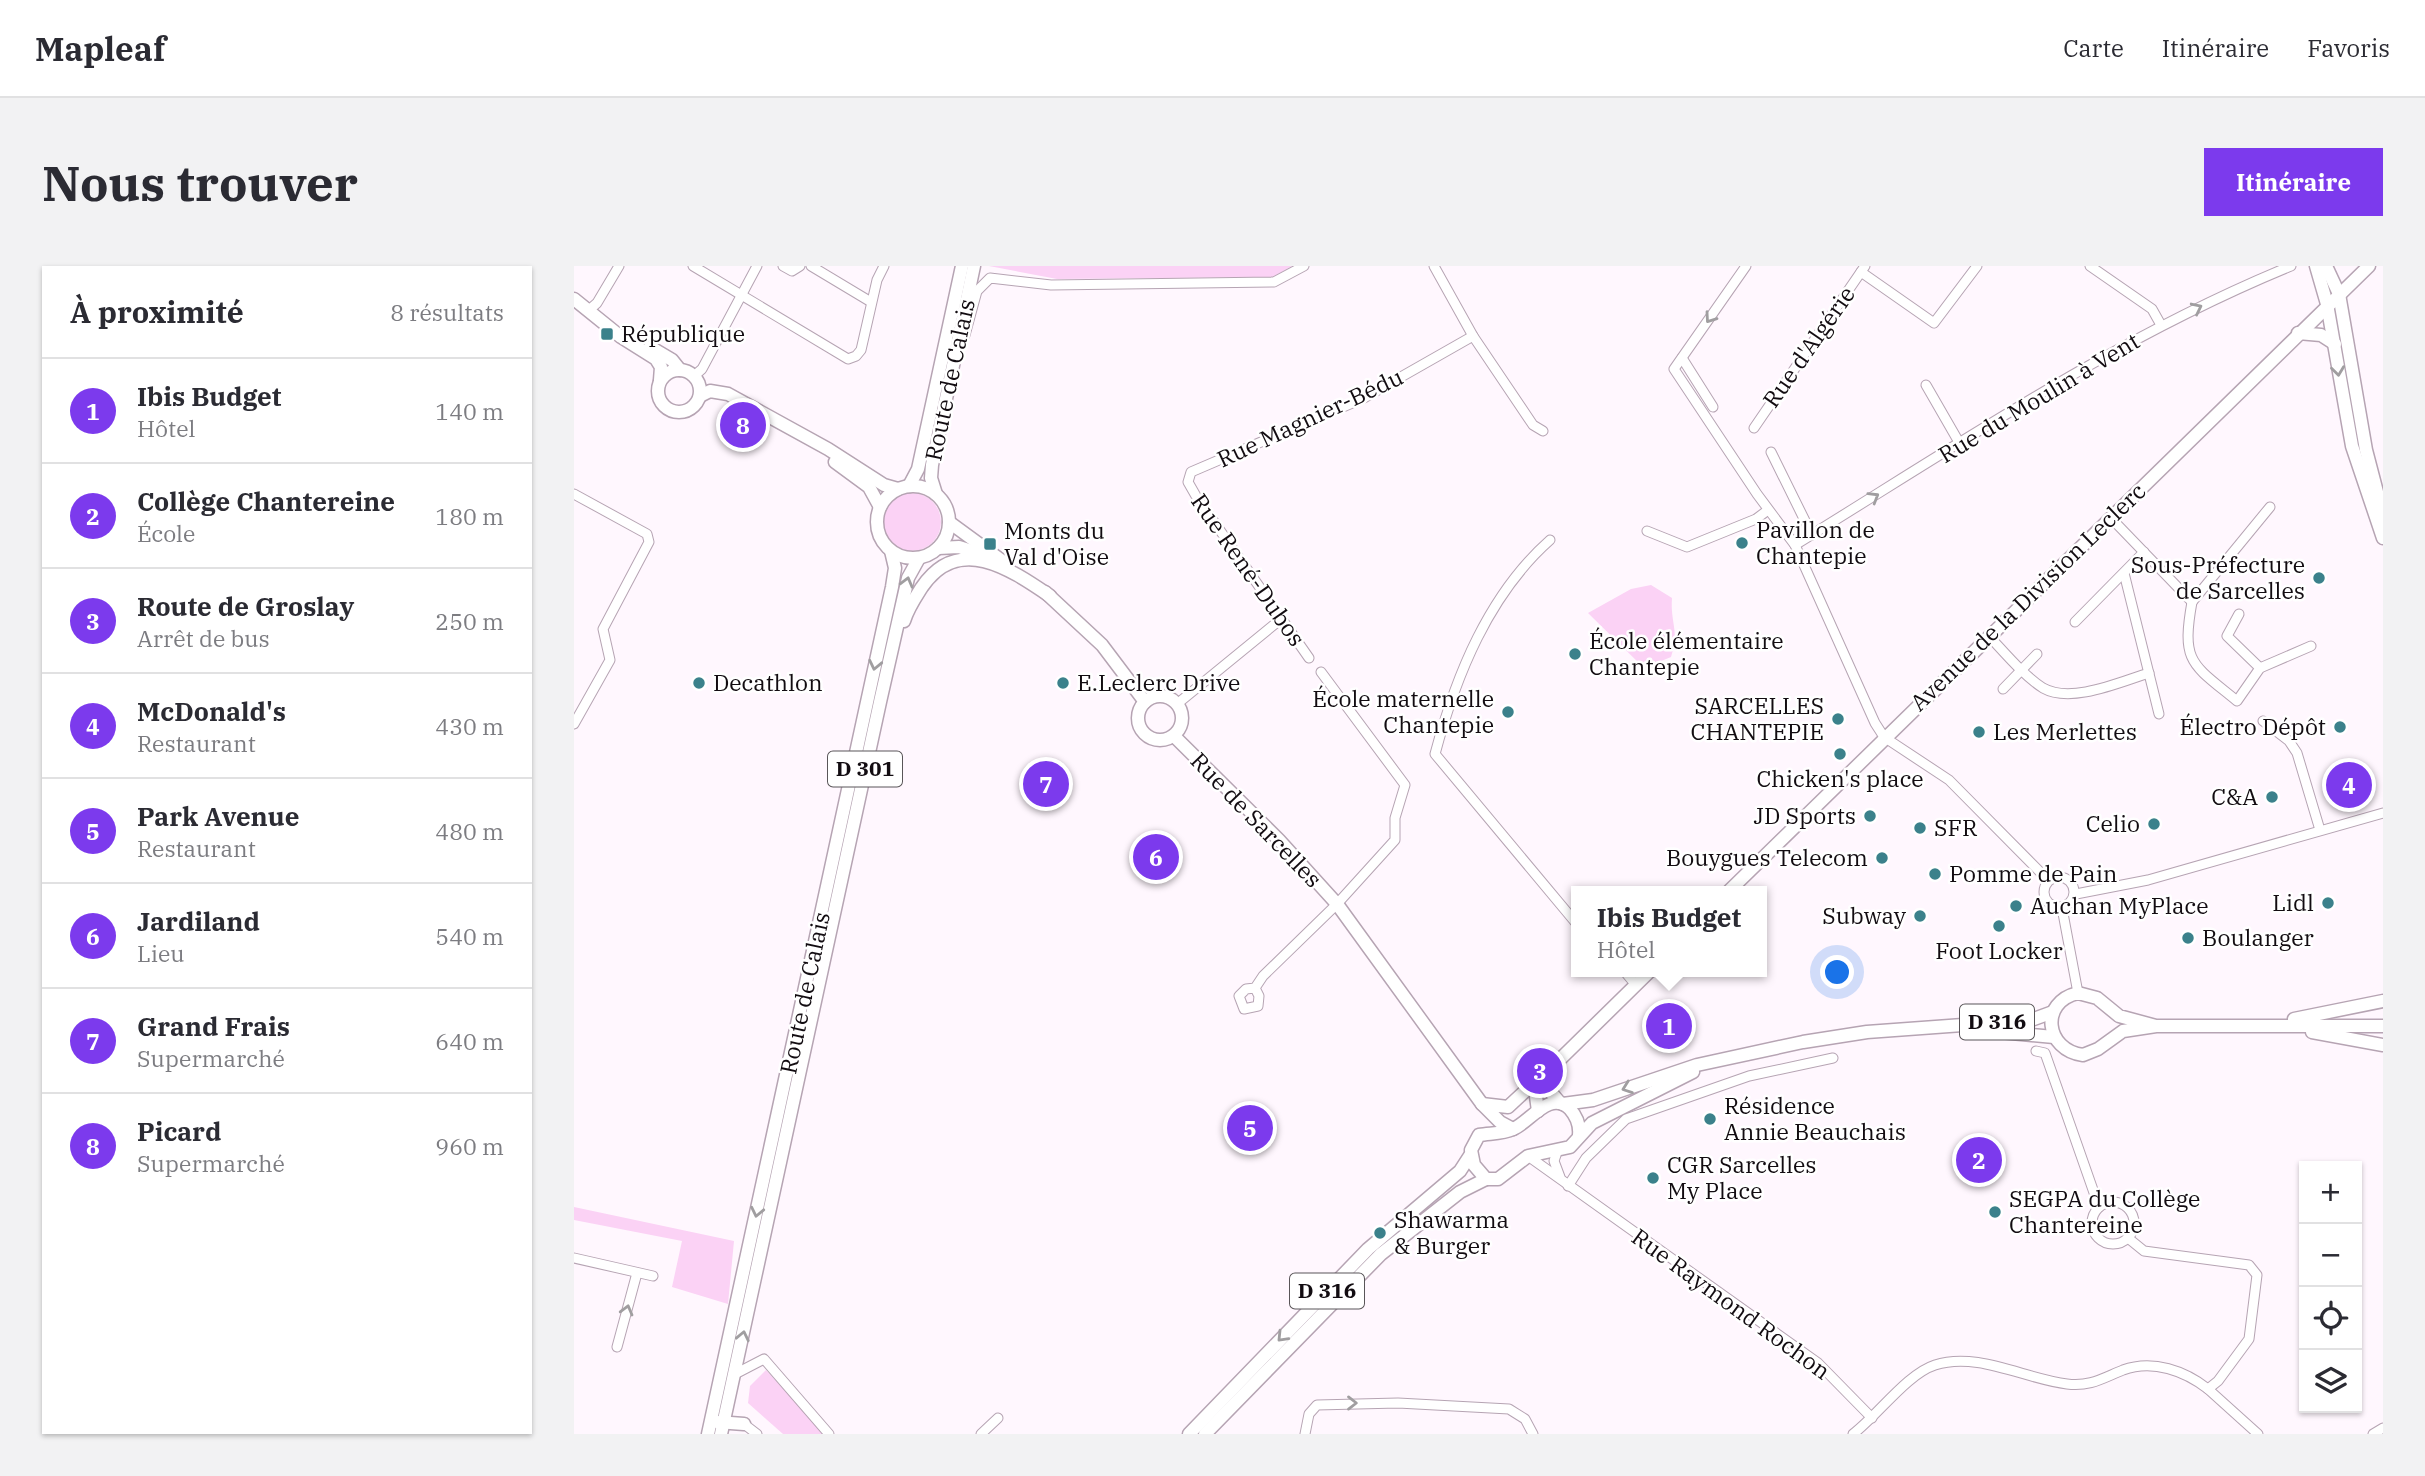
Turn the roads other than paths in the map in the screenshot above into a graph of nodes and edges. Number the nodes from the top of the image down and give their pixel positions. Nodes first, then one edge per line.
1 (619, 266) edge
2 (693, 266) edge
3 (757, 266) edge
4 (783, 266) edge
5 (800, 266) edge
6 (811, 266) edge
7 (884, 266) edge
8 (962, 266) edge
9 (974, 266) edge
10 (1304, 266) edge
11 (1434, 266) edge
12 (1745, 266) edge
13 (1977, 266) edge
14 (2090, 266) edge
15 (2291, 266) edge
16 (2316, 266) edge
17 (2326, 266) edge
18 (2369, 266) edge
19 (1863, 269) edge
20 (710, 270) edge
21 (2339, 293) junction
22 (743, 294) junction
23 (574, 299) edge
24 (871, 302) junction
25 (2328, 304) junction
26 (589, 310) junction
27 (2161, 325) junction
28 (2298, 333) junction
29 (1473, 337) junction
30 (2334, 344) junction
31 (1682, 358) junction
32 (954, 362) junction
33 (680, 370) junction
34 (696, 378) junction
35 (660, 380) junction
36 (1926, 385) dead end
37 (700, 396) junction
38 (1713, 407) dead end
39 (774, 419) junction
40 (1754, 428) dead end
41 (1543, 431) dead end
42 (1960, 444) junction
43 (1771, 452) dead end
44 (1188, 482) joint
45 (904, 488) junction
46 (574, 494) edge
47 (936, 494) junction
48 (880, 507) junction
49 (2270, 507) dead end
50 (1768, 510) junction
51 (2383, 513) edge
52 (2110, 517) junction
53 (949, 523) junction
54 (1647, 531) dead end
55 (1812, 535) junction
56 (2383, 538) edge
57 (1550, 540) dead end
58 (1795, 545) junction
59 (938, 548) junction
60 (891, 551) junction
61 (2144, 552) junction
62 (919, 558) junction
63 (1000, 560) junction
64 (2124, 573) junction
65 (1050, 596) junction
66 (2192, 602) junction
67 (2239, 614) dead end
68 (1280, 619) junction
69 (2075, 622) dead end
70 (1988, 635) junction
71 (2311, 646) dead end
72 (2037, 654) dead end
73 (1309, 658) dead end
74 (2260, 668) junction
75 (2022, 669) junction
76 (1321, 672) dead end
77 (2149, 673) junction
78 (2003, 689) dead end
79 (880, 702) junction
80 (1145, 702) junction
81 (1177, 704) junction
82 (2159, 714) dead end
83 (2263, 721) dead end
84 (574, 724) edge
85 (1174, 736) junction
86 (1884, 737) junction
87 (2383, 813) edge
88 (2320, 830) junction
89 (2047, 879) junction
90 (1734, 886) edge
91 (2076, 894) junction
92 (1337, 904) junction
93 (2063, 908) junction
94 (1571, 917) edge
95 (1629, 977) edge
96 (1644, 977) edge
97 (1636, 985) junction
98 (1255, 988) dead end
99 (2078, 993) junction
100 (2383, 1001) edge
101 (2107, 1007) junction
102 (2053, 1012) junction
103 (2383, 1025) edge
104 (2156, 1026) junction
105 (2256, 1026) junction
106 (1940, 1027) junction
107 (2054, 1037) junction
108 (2107, 1040) junction
109 (2383, 1045) edge
110 (2036, 1051) dead end
111 (1833, 1058) dead end
112 (1716, 1062) junction
113 (1548, 1072) junction
114 (1482, 1104) junction
115 (1561, 1104) junction
116 (1538, 1111) junction
117 (1513, 1129) junction
118 (1579, 1135) junction
119 (1477, 1137) junction
120 (1558, 1149) junction
121 (1471, 1154) junction
122 (1528, 1156) junction
123 (1486, 1179) junction
124 (1566, 1184) junction
125 (2099, 1207) junction
126 (2128, 1238) junction
127 (574, 1258) edge
128 (637, 1273) junction
129 (653, 1276) dead end
130 (617, 1347) dead end
131 (735, 1374) junction
132 (2208, 1390) junction
133 (729, 1403) junction
134 (998, 1418) dead end
135 (1872, 1418) junction
136 (719, 1426) edge
137 (2383, 1428) edge
138 (741, 1429) edge
139 (708, 1434) edge
140 (757, 1434) edge
141 (829, 1434) edge
142 (981, 1434) edge
143 (1189, 1434) edge
144 (1205, 1434) edge
145 (1305, 1434) edge
146 (1533, 1434) edge
147 (1853, 1434) edge
148 (2258, 1434) edge
149 (2373, 1434) edge

1 - 26 street
2 - 20 street
3 - 22 street
4 - 5 street
6 - 24 street
7 - 24 street
8 - 45 main road, Route de Calais
9 - 32 main road, Route de Calais
10 - 32 street
11 - 29 street
12 -> 31 street
13 - 19 street
14 - 27 street
27 -> 15 street, Rue du Moulin à Vent
16 - 25 main road
17 - 21 main road
18 - 21 main road, Avenue de la Division Leclerc
19 - 40 street, Rue d'Algérie
20 - 22 street
21 - 25 main road, Avenue de la Division Leclerc
21 - 51 main road
22 - 24 street
22 - 34 street
23 - 26 main road
25 - 28 main road, Avenue de la Division Leclerc
25 - 30 main road
26 - 33 main road
26 - 35 main road
27 - 42 street, Rue du Moulin à Vent
28 - 30 main road
28 - 52 main road, Avenue de la Division Leclerc
29 - 41 street
29 - 44 street, Rue Magnier-Bédu
30 -> 56 main road
31 - 38 street
31 - 50 street
32 - 47 main road, Route de Calais
33 - 34 main road
33 - 35 main road
34 - 37 main road
34 - 39 main road
35 - 37 main road
36 - 42 street
37 - 39 main road
39 - 45 main road
39 - 48 main road
55 -> 42 street, Rue du Moulin à Vent
43 - 55 street
44 - 68 street, Rue René-Dubos
45 - 47 main road
45 - 48 main road
46 - 84 street
47 - 53 main road
48 - 60 main road
49 - 66 street
50 - 54 street
50 - 58 street
52 - 61 street
52 - 70 main road, Avenue de la Division Leclerc
53 - 59 main road
53 - 63 main road
55 - 58 street, Rue du Moulin à Vent
57 - 94 street
58 - 86 street
59 - 62 main road
59 - 63 main road
60 - 62 main road
60 -> 136 main road, Route de Calais / D 301
61 - 64 street
61 - 66 street
79 -> 62 main road, Route de Calais / D 301
63 - 65 main road
64 - 69 street
64 - 77 street
65 - 79 main road
65 - 80 main road
66 - 74 street
67 - 74 street
68 - 73 street, Rue René-Dubos
68 - 81 street
70 - 75 street
70 - 86 main road, Avenue de la Division Leclerc
71 - 74 street
72 - 75 street
75 - 77 street
75 - 78 street
76 - 92 street
77 - 82 street
131 -> 79 main road, Route de Calais / D 301
80 - 81 main road
80 - 85 main road
81 - 85 main road
83 - 88 street
85 - 92 main road, Rue de Sarcelles
86 - 89 street
86 - 90 main road, Avenue de la Division Leclerc
87 - 88 street
88 - 91 street
89 - 91 street
89 - 93 street
91 - 93 street
92 - 98 street
92 - 114 main road, Rue de Sarcelles
93 - 99 street
95 - 97 street
96 - 97 main road
97 - 113 main road
99 - 101 main road
99 - 102 main road
100 - 105 main road
101 - 104 main road
101 - 108 main road
102 - 106 main road, D 316
102 - 107 main road
103 - 105 main road
104 - 105 main road
104 - 108 main road
105 - 109 main road
106 - 107 main road, D 316
106 - 112 main road, D 316
107 - 108 main road
110 - 125 street
111 - 124 street
112 -> 115 main road, D 316
112 - 118 main road, D 316
113 - 114 main road
113 - 115 main road
113 - 116 main road
114 - 117 main road, Rue de Sarcelles
114 - 119 main road
115 - 116 main road
115 - 118 main road
116 - 117 main road
117 - 119 main road
118 - 120 main road
119 - 121 main road
120 - 122 main road
120 - 124 street
121 - 123 main road
121 -> 143 main road, D 316
122 - 123 main road
122 - 124 street, Rue Raymond Rochon
123 - 144 main road, D 316
124 - 135 street, Rue Raymond Rochon
125 - 126 street
125 - 126 street
126 - 132 street
127 - 128 street
128 - 129 street
130 -> 128 street
131 - 133 main road, Route de Calais / D 301
131 - 141 street
132 - 135 street
132 - 148 street
133 - 136 main road, Route de Calais / D 301
133 - 138 main road
134 - 142 street
135 - 147 street
136 - 138 main road
136 - 139 main road, Route de Calais / D 301
137 - 149 street
138 - 140 street
145 -> 146 street

